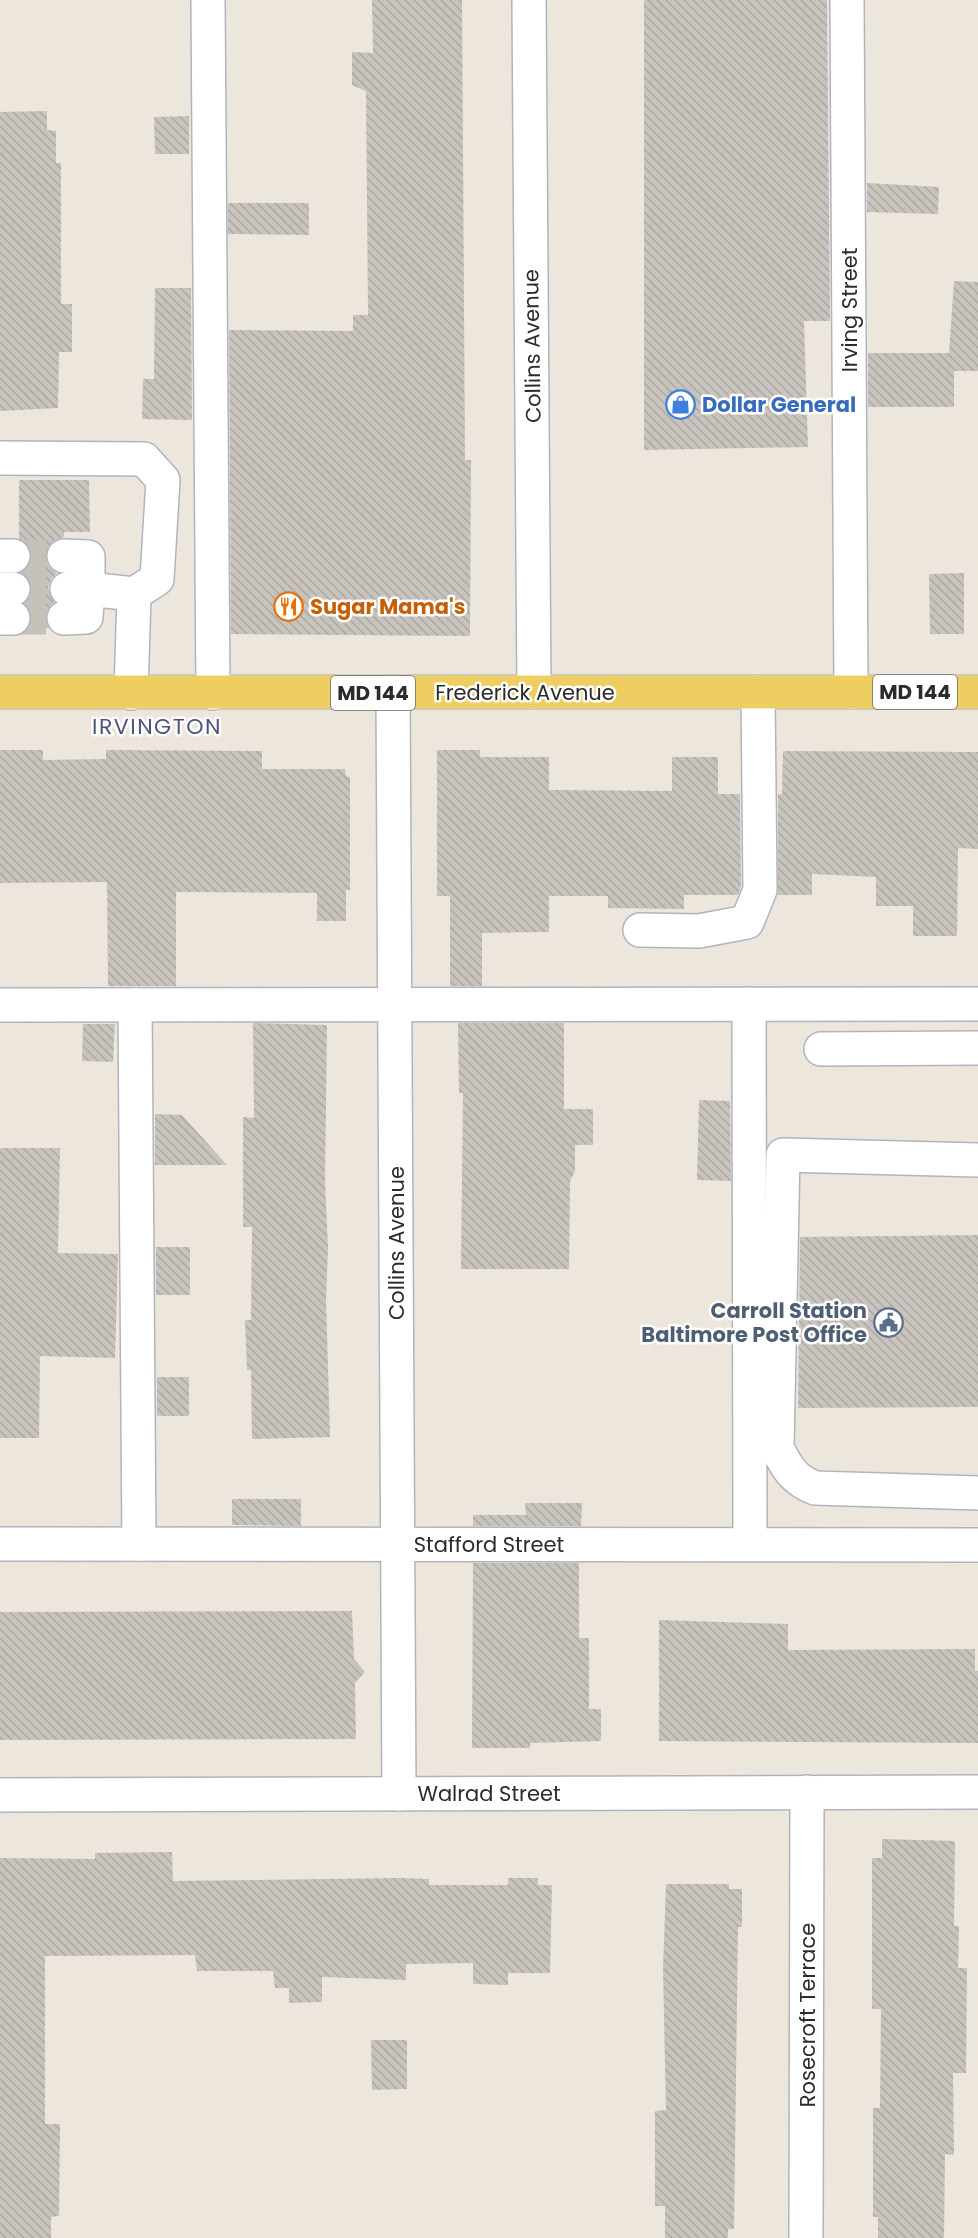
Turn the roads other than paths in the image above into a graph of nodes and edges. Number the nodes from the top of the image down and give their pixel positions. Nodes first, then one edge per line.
1 (208, 0) edge
2 (529, 0) edge
3 (847, 0) edge
4 (0, 458) edge
5 (64, 556) tunnel mouth
6 (134, 594) junction
7 (0, 692) edge
8 (534, 692) junction
9 (758, 692) junction
10 (851, 692) junction
11 (978, 692) edge
12 (131, 693) junction
13 (213, 693) junction
14 (393, 693) junction
15 (640, 930) dead end
16 (395, 1004) junction
17 (749, 1004) junction
18 (978, 1004) edge
19 (0, 1005) edge
20 (135, 1005) junction
21 (978, 1048) edge
22 (821, 1049) dead end
23 (978, 1160) edge
24 (978, 1493) edge
25 (0, 1544) edge
26 (138, 1544) junction
27 (398, 1544) junction
28 (750, 1544) junction
29 (978, 1545) edge
30 (807, 1792) junction
31 (978, 1792) edge
32 (399, 1794) junction
33 (0, 1795) edge
34 (806, 2238) edge

1 - 13 street
2 - 8 street, Collins Avenue
3 - 10 street, Irving Street
4 - 6 street
5 - 6 street
6 - 12 street
7 - 12 main road, Frederick Avenue / MD 144
8 - 9 main road, Frederick Avenue / MD 144
8 - 14 main road, Frederick Avenue / MD 144
9 - 10 main road, Frederick Avenue / MD 144
9 - 15 street
10 - 11 main road, Frederick Avenue / MD 144
12 - 13 main road, Frederick Avenue / MD 144
13 - 14 main road, Frederick Avenue / MD 144
14 - 16 street, Collins Avenue
16 - 17 street
16 - 20 street
16 - 27 street, Collins Avenue
17 - 18 street
17 - 28 street
19 - 20 street
20 - 26 street
21 - 22 street
23 - 24 street
25 - 26 street, Stafford Street
26 - 27 street, Stafford Street
27 - 28 street, Stafford Street
27 - 32 street, Collins Avenue
28 - 29 street, Stafford Street
30 - 31 street, Walrad Street
30 - 32 street, Walrad Street
30 - 34 street, Rosecroft Terrace
32 - 33 street, Walrad Street

